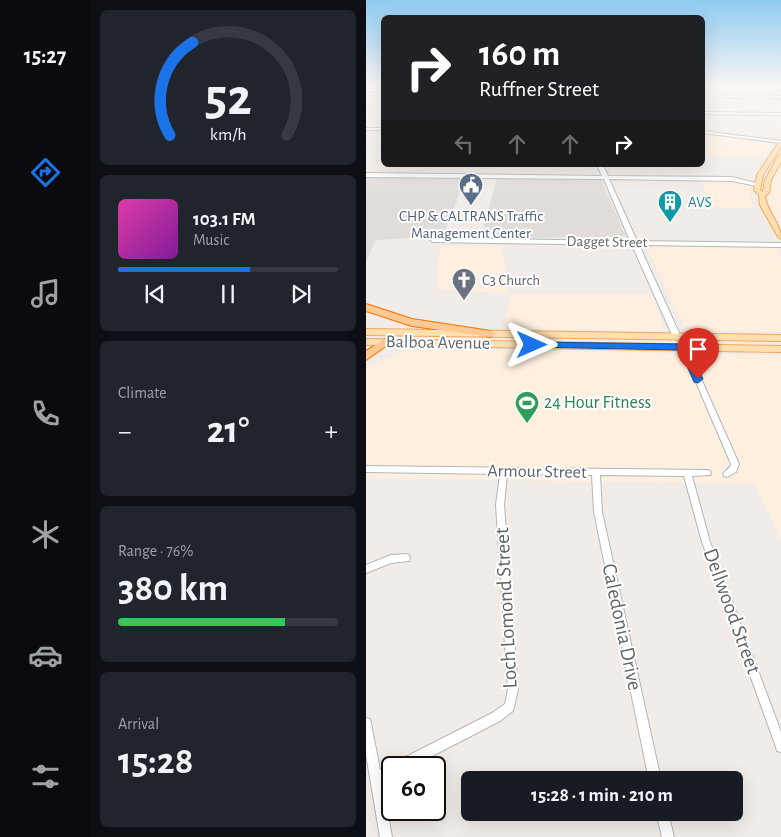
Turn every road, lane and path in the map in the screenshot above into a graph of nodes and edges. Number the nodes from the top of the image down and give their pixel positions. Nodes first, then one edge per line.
1 (366, 129) edge
2 (381, 129) edge
3 (705, 132) edge
4 (781, 142) edge
5 (781, 156) edge
6 (601, 167) edge
7 (366, 175) edge
8 (606, 178) junction
9 (758, 181) junction
10 (764, 194) junction
11 (781, 237) edge
12 (433, 240) dead end
13 (635, 242) junction
14 (781, 245) edge
15 (366, 307) edge
16 (366, 332) edge
17 (491, 334) junction
18 (677, 337) junction
19 (745, 338) junction
20 (781, 338) edge
21 (366, 342) edge
22 (385, 342) junction
23 (577, 345) junction
24 (684, 347) junction
25 (781, 349) edge
26 (366, 356) edge
27 (366, 469) edge
28 (504, 471) junction
29 (596, 473) junction
30 (688, 473) junction
31 (707, 473) dead end
32 (727, 474) dead end
33 (406, 558) dead end
34 (366, 569) edge
35 (366, 723) edge
36 (781, 748) edge
37 (420, 756) edge
38 (653, 771) edge
39 (381, 776) edge
40 (376, 778) junction
41 (664, 821) edge
42 (386, 837) edge
43 (668, 837) edge

1 - 2 street
3 - 4 street
4 - 9 main road
5 - 10 main road
6 - 8 street
7 - 8 street
8 - 9 street
8 - 13 street
9 - 10 main road
10 - 11 main road
12 - 13 street, Dagget Street
13 - 14 street, Dagget Street
13 - 18 street
15 - 17 highway
16 - 17 main road, Balboa Avenue
17 - 18 main road, Balboa Avenue
18 - 19 main road, Balboa Avenue
18 - 23 main road
19 - 20 main road, Balboa Avenue
19 - 24 main road
21 - 22 main road, Balboa Avenue
22 - 23 main road, Balboa Avenue
22 - 26 highway
23 - 24 main road, Balboa Avenue
24 - 25 main road, Balboa Avenue
24 - 32 street
27 - 28 street, Armour Street
28 - 29 street, Armour Street
28 - 37 street, Loch Lomond Street
29 - 30 street, Armour Street
29 - 38 street, Caledonia Drive
30 - 31 street, Armour Street
30 - 36 street, Dellwood Street
33 - 34 street
35 - 40 street
39 - 40 street
40 - 42 street
41 - 43 street

